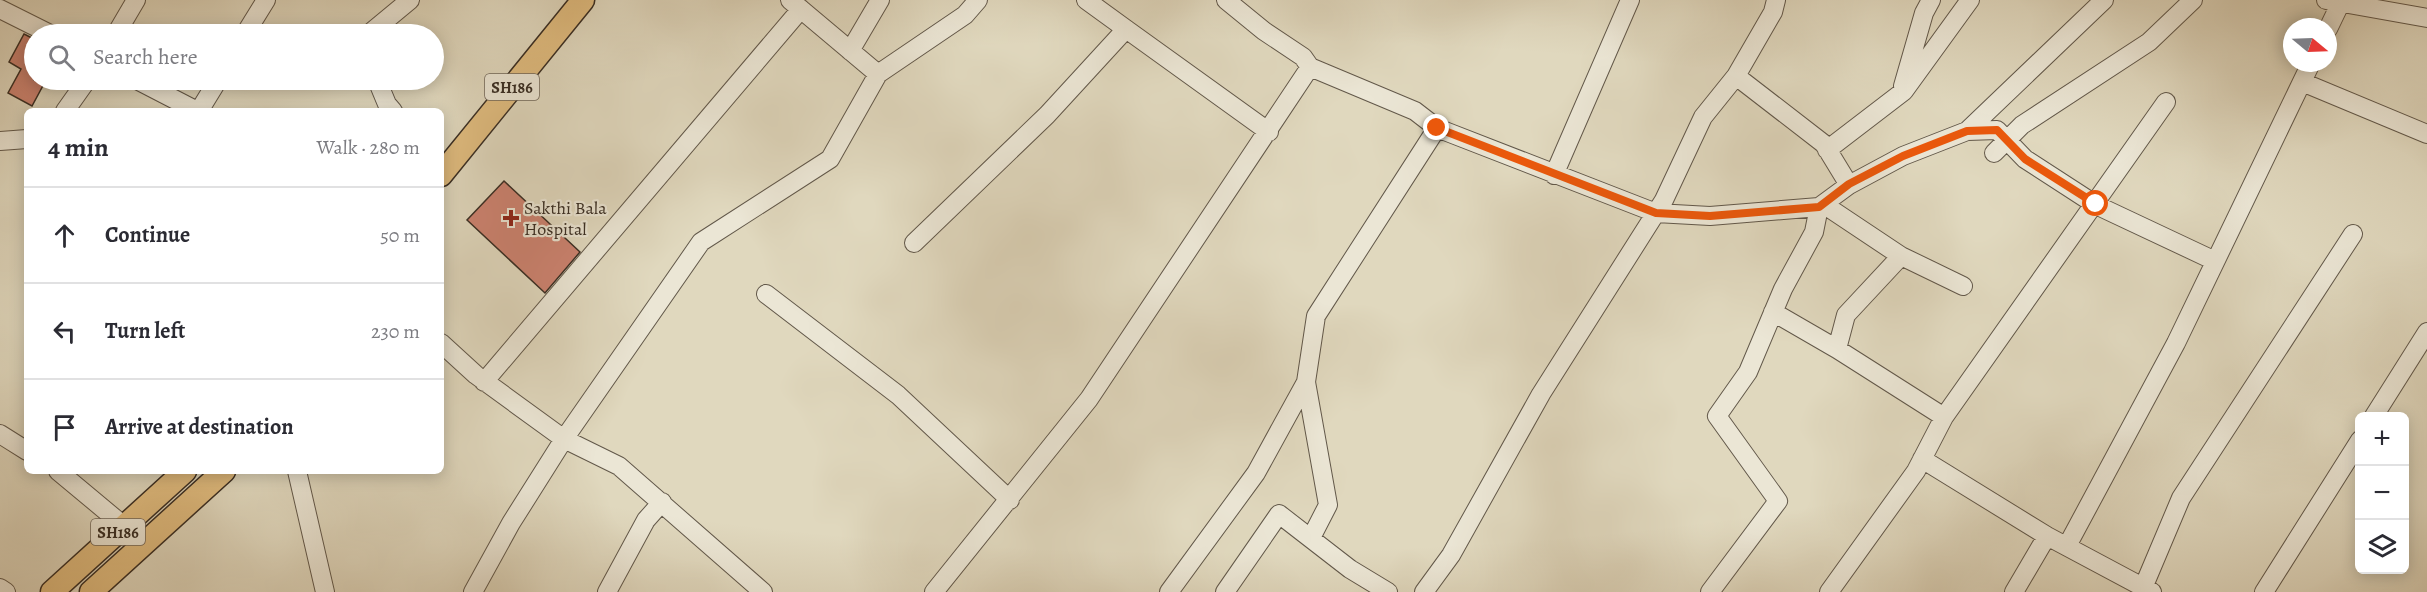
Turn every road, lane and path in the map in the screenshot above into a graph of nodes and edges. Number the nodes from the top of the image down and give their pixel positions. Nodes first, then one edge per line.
1 (136, 0) edge
2 (266, 0) edge
3 (410, 0) edge
4 (583, 0) edge
5 (880, 0) edge
6 (978, 0) edge
7 (1086, 0) edge
8 (1226, 0) edge
9 (1630, 0) edge
10 (1776, 0) edge
11 (1932, 0) edge
12 (1970, 0) edge
13 (2104, 0) edge
14 (2193, 0) edge
15 (2336, 2) edge
16 (795, 5) edge
17 (0, 9) edge
18 (2331, 18) edge
19 (2427, 18) edge
20 (30, 24) edge
21 (122, 24) edge
22 (251, 24) edge
23 (381, 24) edge
24 (1126, 29) junction
25 (850, 51) junction
26 (1310, 67) junction
27 (2307, 72) edge
28 (878, 74) junction
29 (1736, 76) junction
30 (2302, 82) junction
31 (80, 90) edge
32 (157, 90) edge
33 (212, 90) edge
34 (381, 90) edge
35 (1904, 91) junction
36 (2166, 102) dead end
37 (67, 108) edge
38 (192, 108) edge
39 (200, 108) edge
40 (390, 108) edge
41 (1437, 128) junction
42 (1967, 131) junction
43 (1269, 132) junction
44 (2427, 134) edge
45 (24, 139) edge
46 (0, 141) edge
47 (2000, 147) junction
48 (1827, 150) junction
49 (444, 168) edge
50 (1554, 175) junction
51 (1849, 184) junction
52 (2096, 204) junction
53 (1821, 206) junction
54 (1656, 213) junction
55 (2353, 234) dead end
56 (914, 243) dead end
57 (1901, 256) junction
58 (2215, 261) junction
59 (1963, 286) dead end
60 (766, 294) dead end
61 (1773, 312) junction
62 (2427, 332) edge
63 (444, 346) edge
64 (1837, 349) junction
65 (484, 381) junction
66 (1306, 382) junction
67 (2377, 412) edge
68 (1944, 417) junction
69 (0, 434) edge
70 (564, 439) junction
71 (2355, 448) edge
72 (24, 449) edge
73 (1922, 459) junction
74 (62, 474) edge
75 (182, 474) edge
76 (221, 474) edge
77 (298, 474) edge
78 (1010, 500) junction
79 (662, 502) junction
80 (124, 526) junction
81 (2047, 536) junction
82 (1311, 537) junction
83 (2067, 546) junction
84 (0, 588) edge
85 (754, 589) edge
86 (2148, 590) edge
87 (6, 592) edge
88 (52, 592) edge
89 (91, 592) edge
90 (325, 592) edge
91 (473, 592) edge
92 (608, 592) edge
93 (934, 592) edge
94 (1169, 592) edge
95 (1225, 592) edge
96 (1388, 592) edge
97 (1424, 592) edge
98 (1710, 592) edge
99 (1829, 592) edge
100 (2014, 592) edge
101 (2264, 592) edge

1 - 21 street
2 - 22 street
3 - 23 street
4 - 49 main road, SH186
5 - 25 street
6 - 28 street
7 - 24 street
8 - 26 street
9 - 50 street
10 - 29 street
11 - 35 street
12 - 35 street
13 - 42 street
14 - 47 street
15 - 18 street
15 - 19 street
16 - 25 street
16 - 65 street
17 - 20 street
24 - 43 street
24 - 56 street
25 - 28 street
26 - 41 street
26 - 43 street
27 - 30 street
28 - 70 street
29 - 48 street
29 - 54 street
30 - 44 street
30 - 58 street
31 - 37 street
32 - 38 street
33 - 39 street
34 - 40 street
35 - 48 street
36 - 52 street
41 - 50 street
41 - 66 street
42 - 47 street
42 - 51 street
43 - 78 street
45 - 46 street
47 - 52 street
48 - 51 street
50 - 54 street
51 - 53 street
52 - 58 street
52 - 68 street
53 - 54 street
53 - 57 street
53 - 61 street
54 - 97 street
55 - 86 street
57 - 59 street
57 - 64 street
58 - 83 street
60 - 78 street
61 - 64 street
61 - 98 street
62 - 67 street
63 - 65 street
64 - 68 street
65 - 70 street
66 - 82 street
66 - 94 street
68 - 73 street
69 - 72 street
70 - 79 street
70 - 91 street
71 - 101 street
73 - 81 street
73 - 99 street
74 - 80 street
75 - 80 main road, SH186
76 - 89 main road
77 - 90 street
78 - 93 street
79 - 85 street
79 - 92 street
80 - 88 main road, SH186
81 - 83 street
81 - 100 street
82 - 95 street
82 - 96 street
83 - 86 street
84 - 87 street

